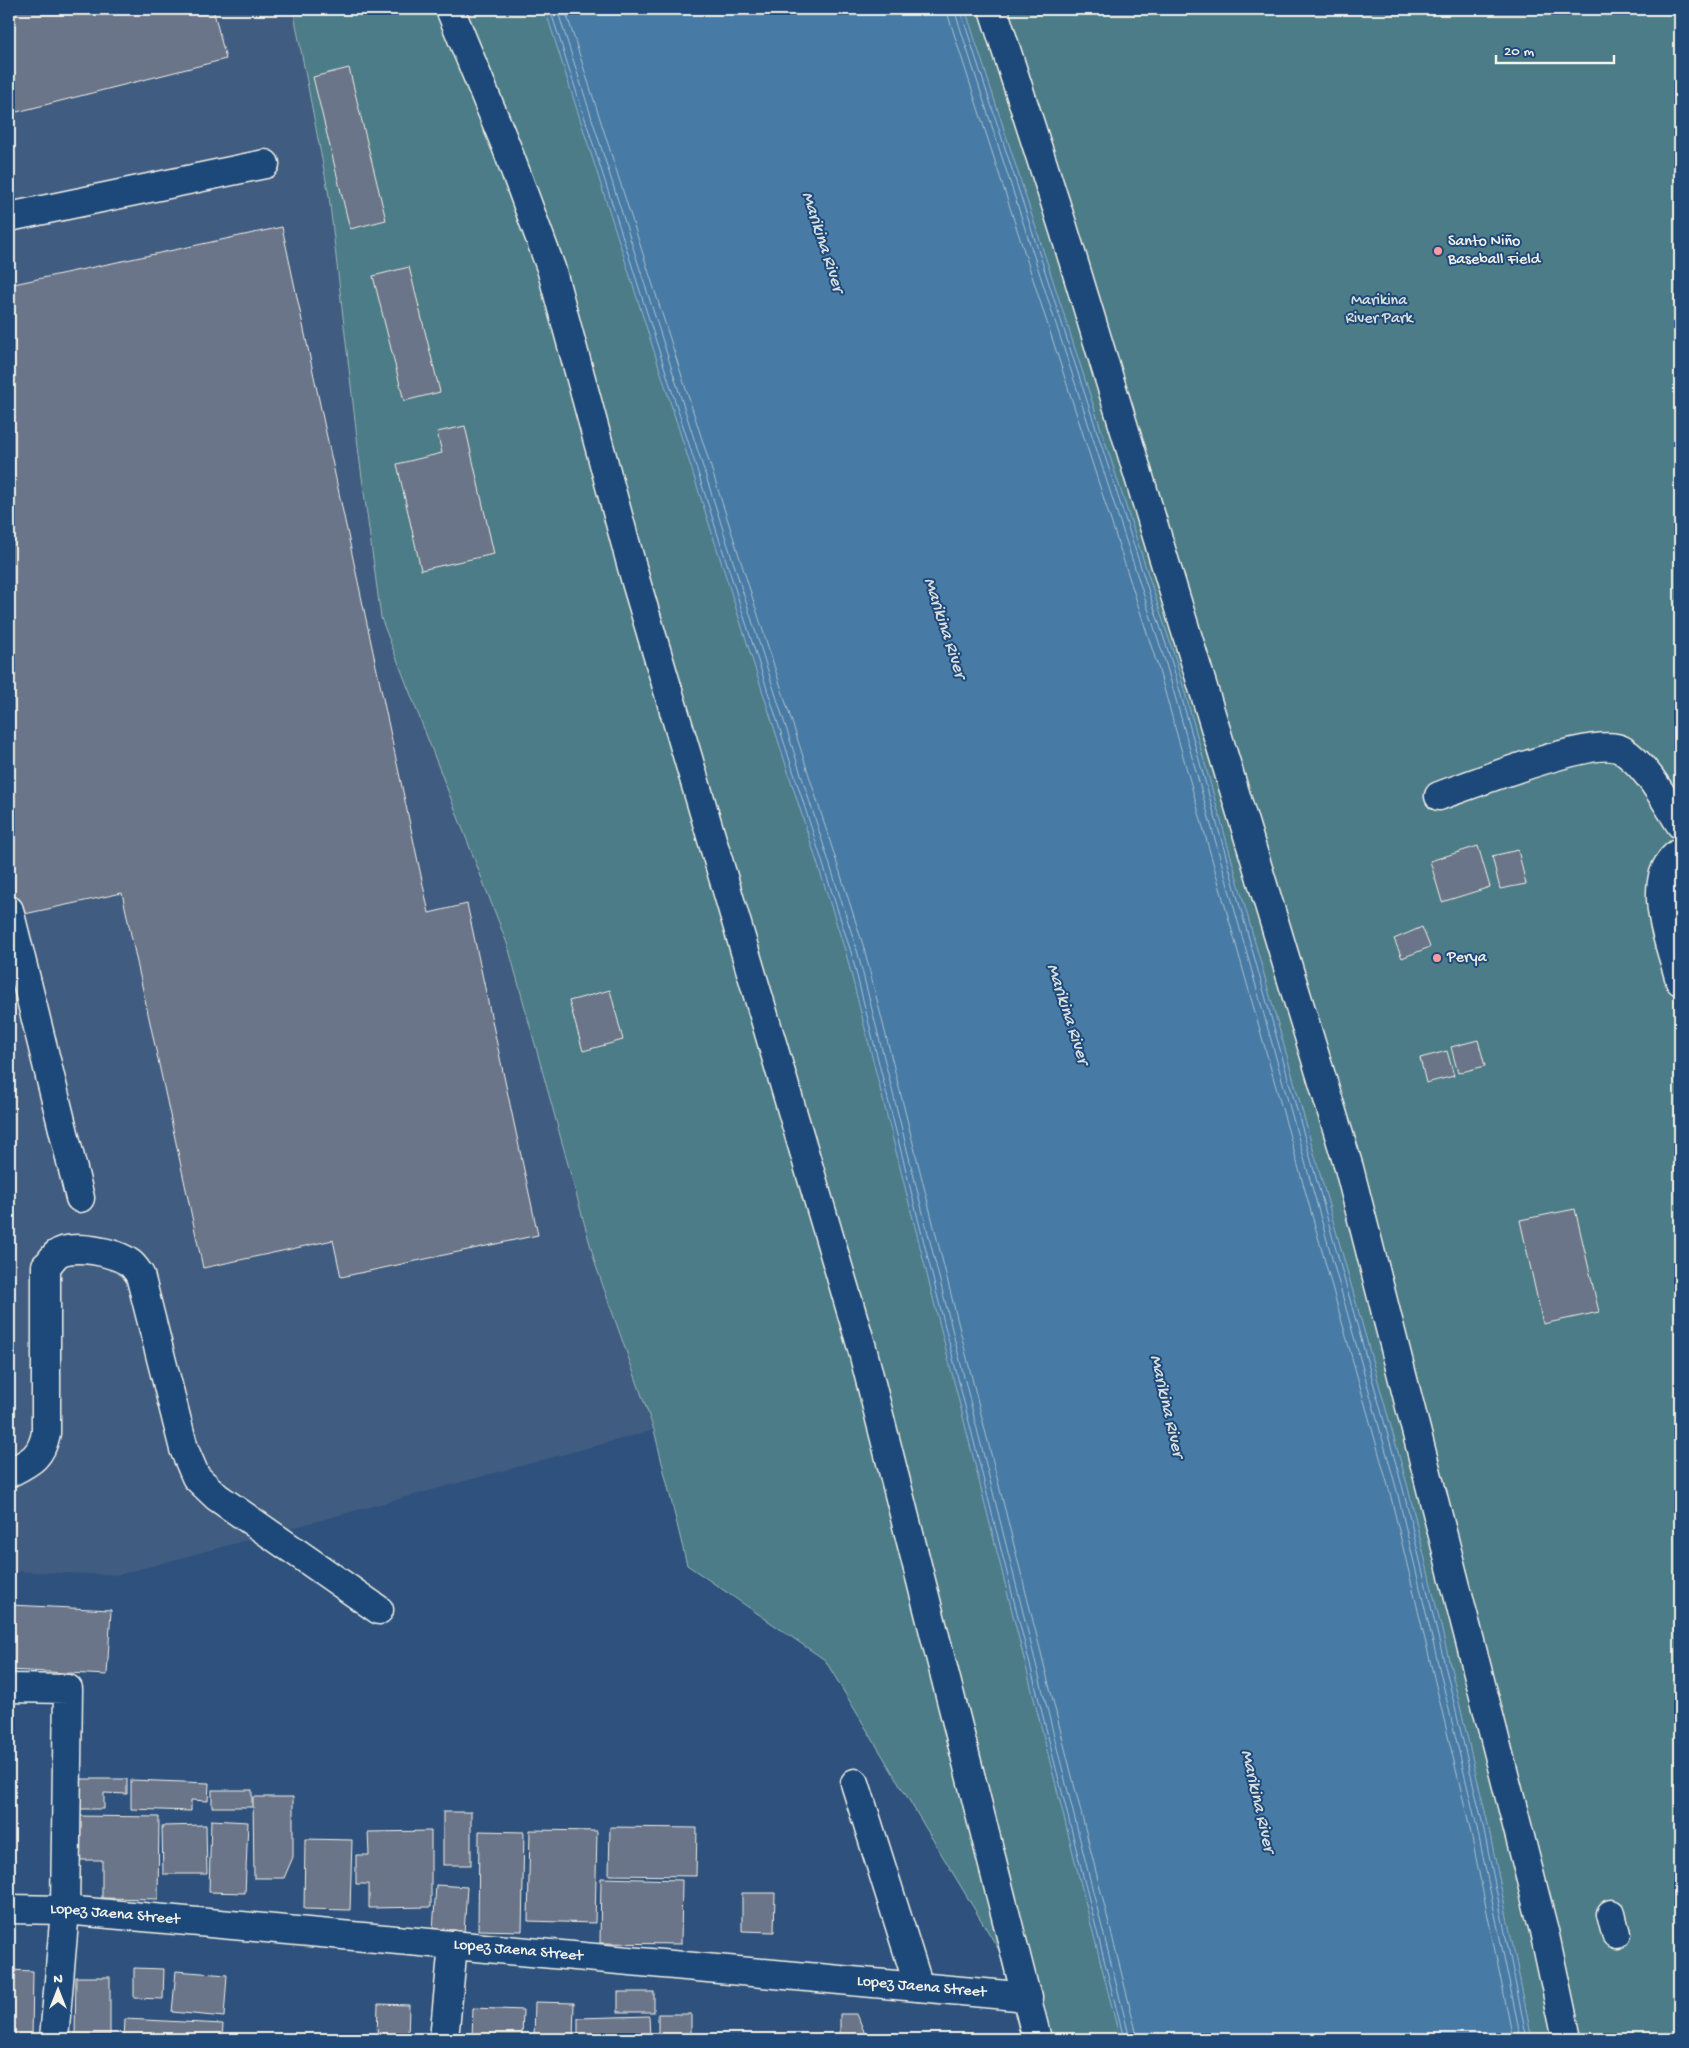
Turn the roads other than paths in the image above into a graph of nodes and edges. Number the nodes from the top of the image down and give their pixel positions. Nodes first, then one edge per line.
1 (450, 9) edge
2 (993, 9) edge
3 (265, 164) dead end
4 (9, 217) edge
5 (1439, 796) dead end
6 (1680, 824) edge
7 (1680, 852) edge
8 (9, 910) edge
9 (1680, 981) edge
10 (80, 1198) dead end
11 (9, 1473) edge
12 (379, 1610) dead end
13 (9, 1688) edge
14 (855, 1783) dead end
15 (9, 1909) edge
16 (65, 1910) junction
17 (454, 1945) junction
18 (919, 1987) junction
19 (1028, 1997) junction
20 (54, 2039) edge
21 (444, 2039) edge
22 (1037, 2039) edge
23 (1567, 2039) edge

1 - 19 street
2 - 23 street
3 - 4 street
5 - 6 street
7 - 9 street
8 - 10 street
11 - 12 street
13 - 16 street
14 - 18 street
15 - 16 street, Lopez Jaena Street
16 - 17 street, Lopez Jaena Street
16 - 20 street
17 - 18 street, Lopez Jaena Street
17 - 21 street
18 - 19 street, Lopez Jaena Street
19 - 22 street

